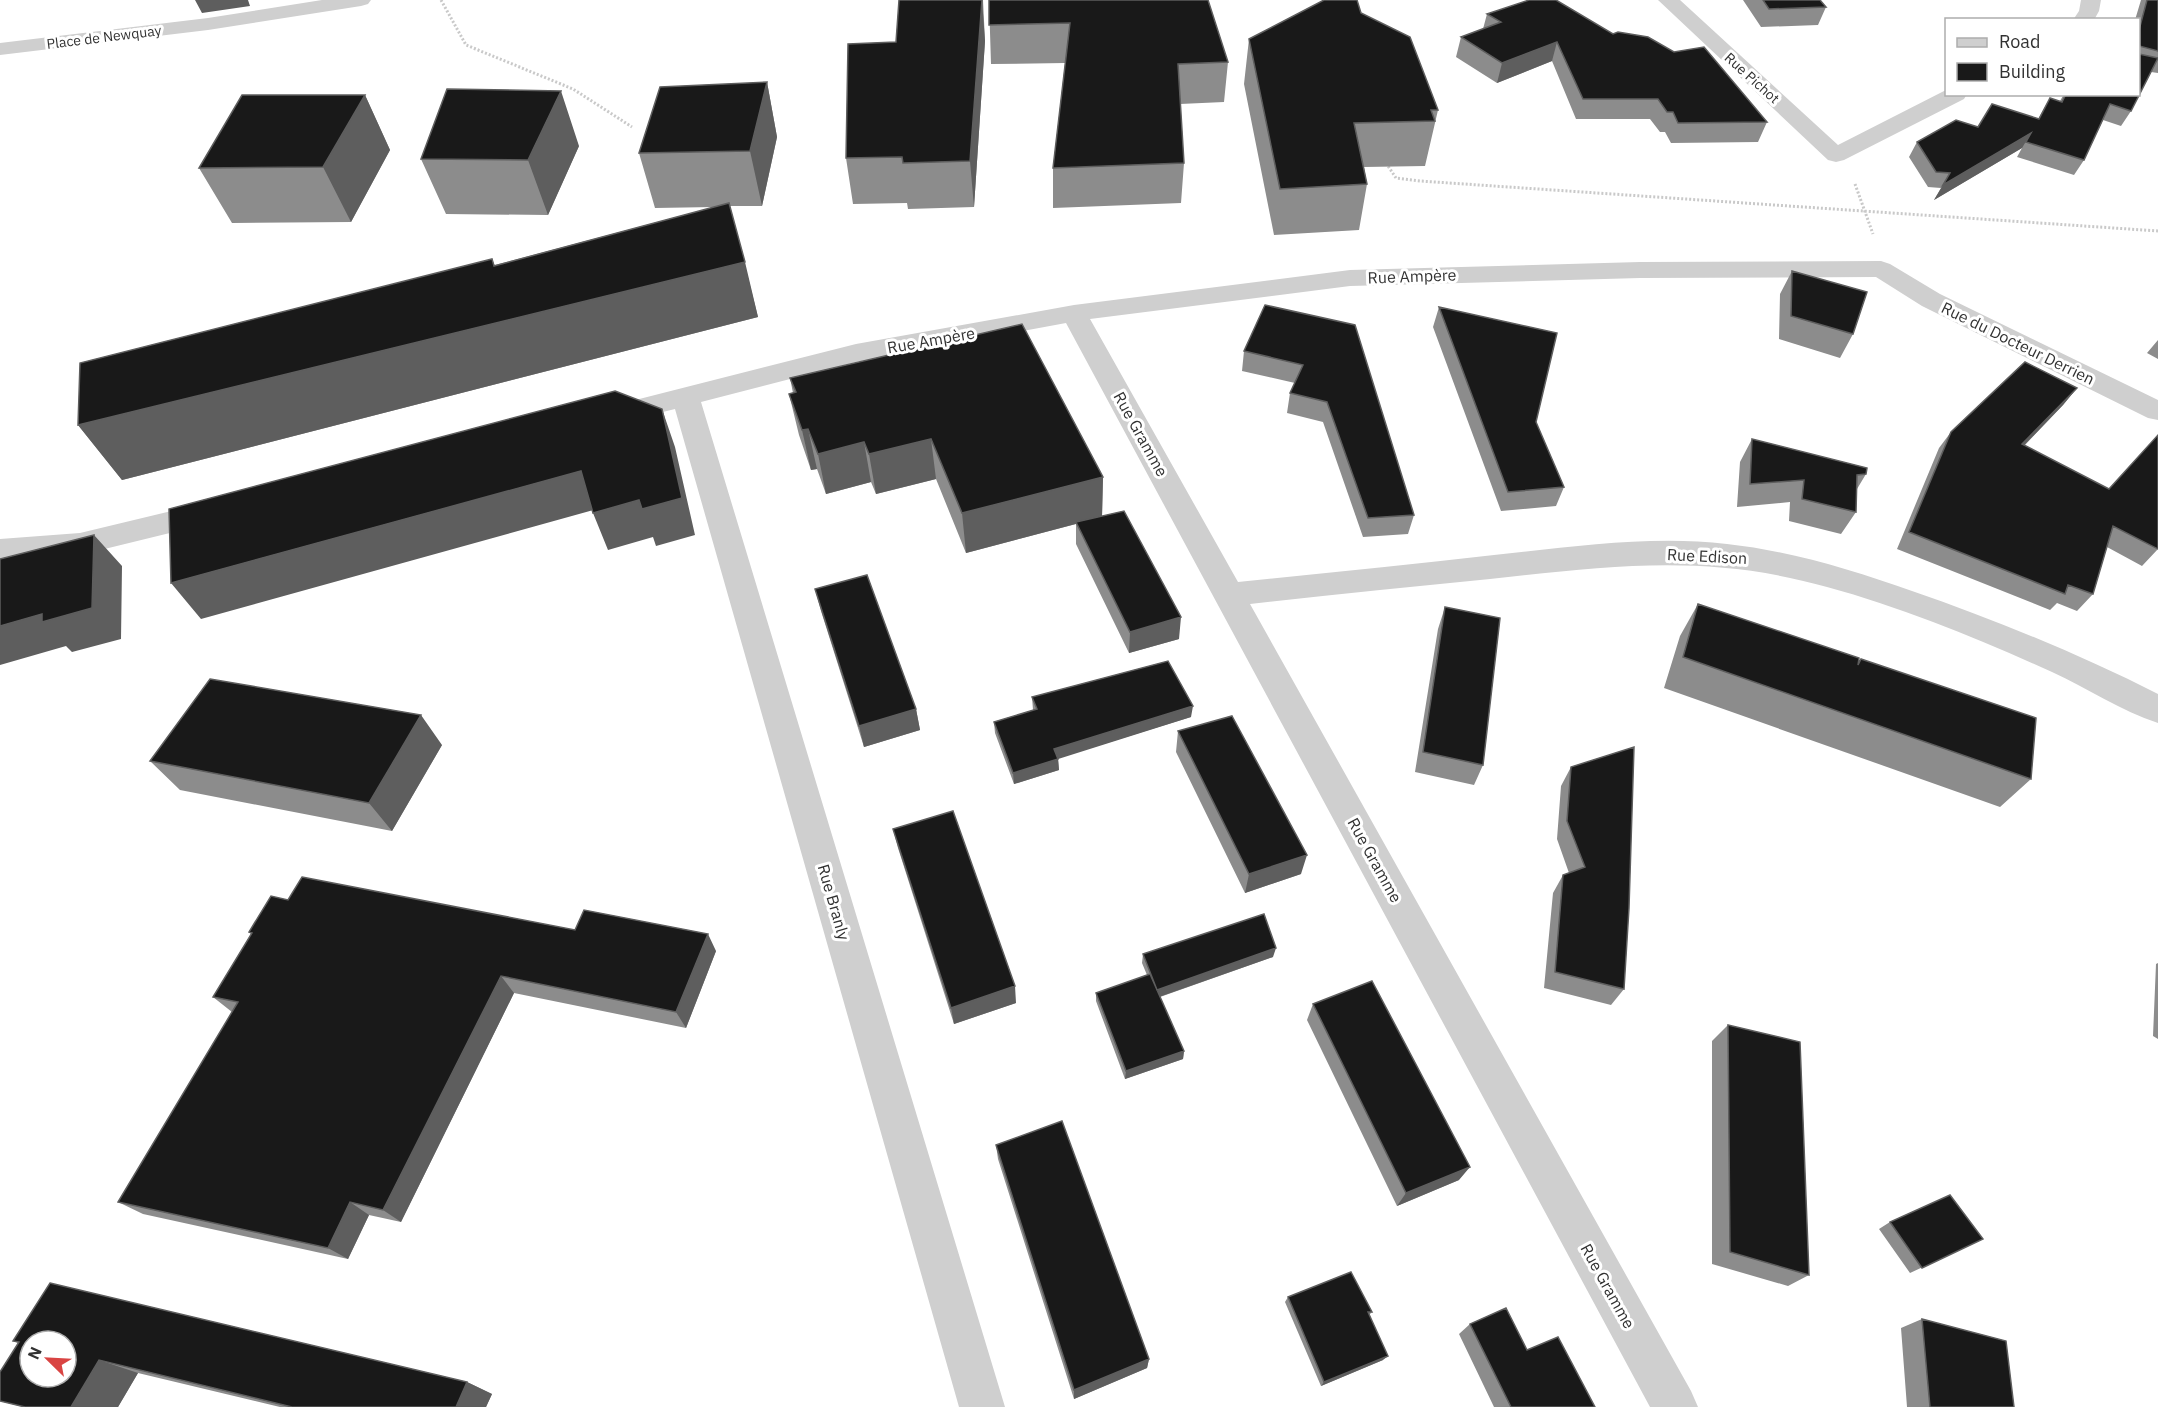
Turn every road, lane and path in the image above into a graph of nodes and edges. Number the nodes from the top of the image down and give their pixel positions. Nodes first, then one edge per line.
1 (361, 0) edge
2 (441, 0) edge
3 (1647, 0) edge
4 (2091, 0) edge
5 (1670, 2) edge
6 (2085, 18) edge
7 (0, 49) edge
8 (1952, 96) edge
9 (632, 127) dead end
10 (1385, 162) edge
11 (1853, 179) dead end
12 (2158, 231) edge
13 (1873, 234) dead end
14 (1881, 269) joint
15 (1074, 313) junction
16 (686, 398) junction
17 (2158, 411) edge
18 (588, 421) edge
19 (242, 505) edge
20 (0, 550) edge
21 (1229, 595) junction
22 (2158, 710) edge
23 (982, 1407) edge
24 (1675, 1407) edge

1 - 7 street, Place de Newquay
2 - 9 path
3 - 5 street
4 - 6 street
5 - 8 street, Rue Pichot
10 - 12 path
11 - 13 path
14 - 15 street, Rue Ampère
14 - 17 street, Rue du Docteur Derrien
15 - 16 street, Rue Ampère
15 - 21 street, Rue Gramme
16 - 18 street, Rue Ampère
16 - 23 street, Rue Branly
19 - 20 street
21 - 22 street, Rue Edison
21 - 24 street, Rue Gramme

